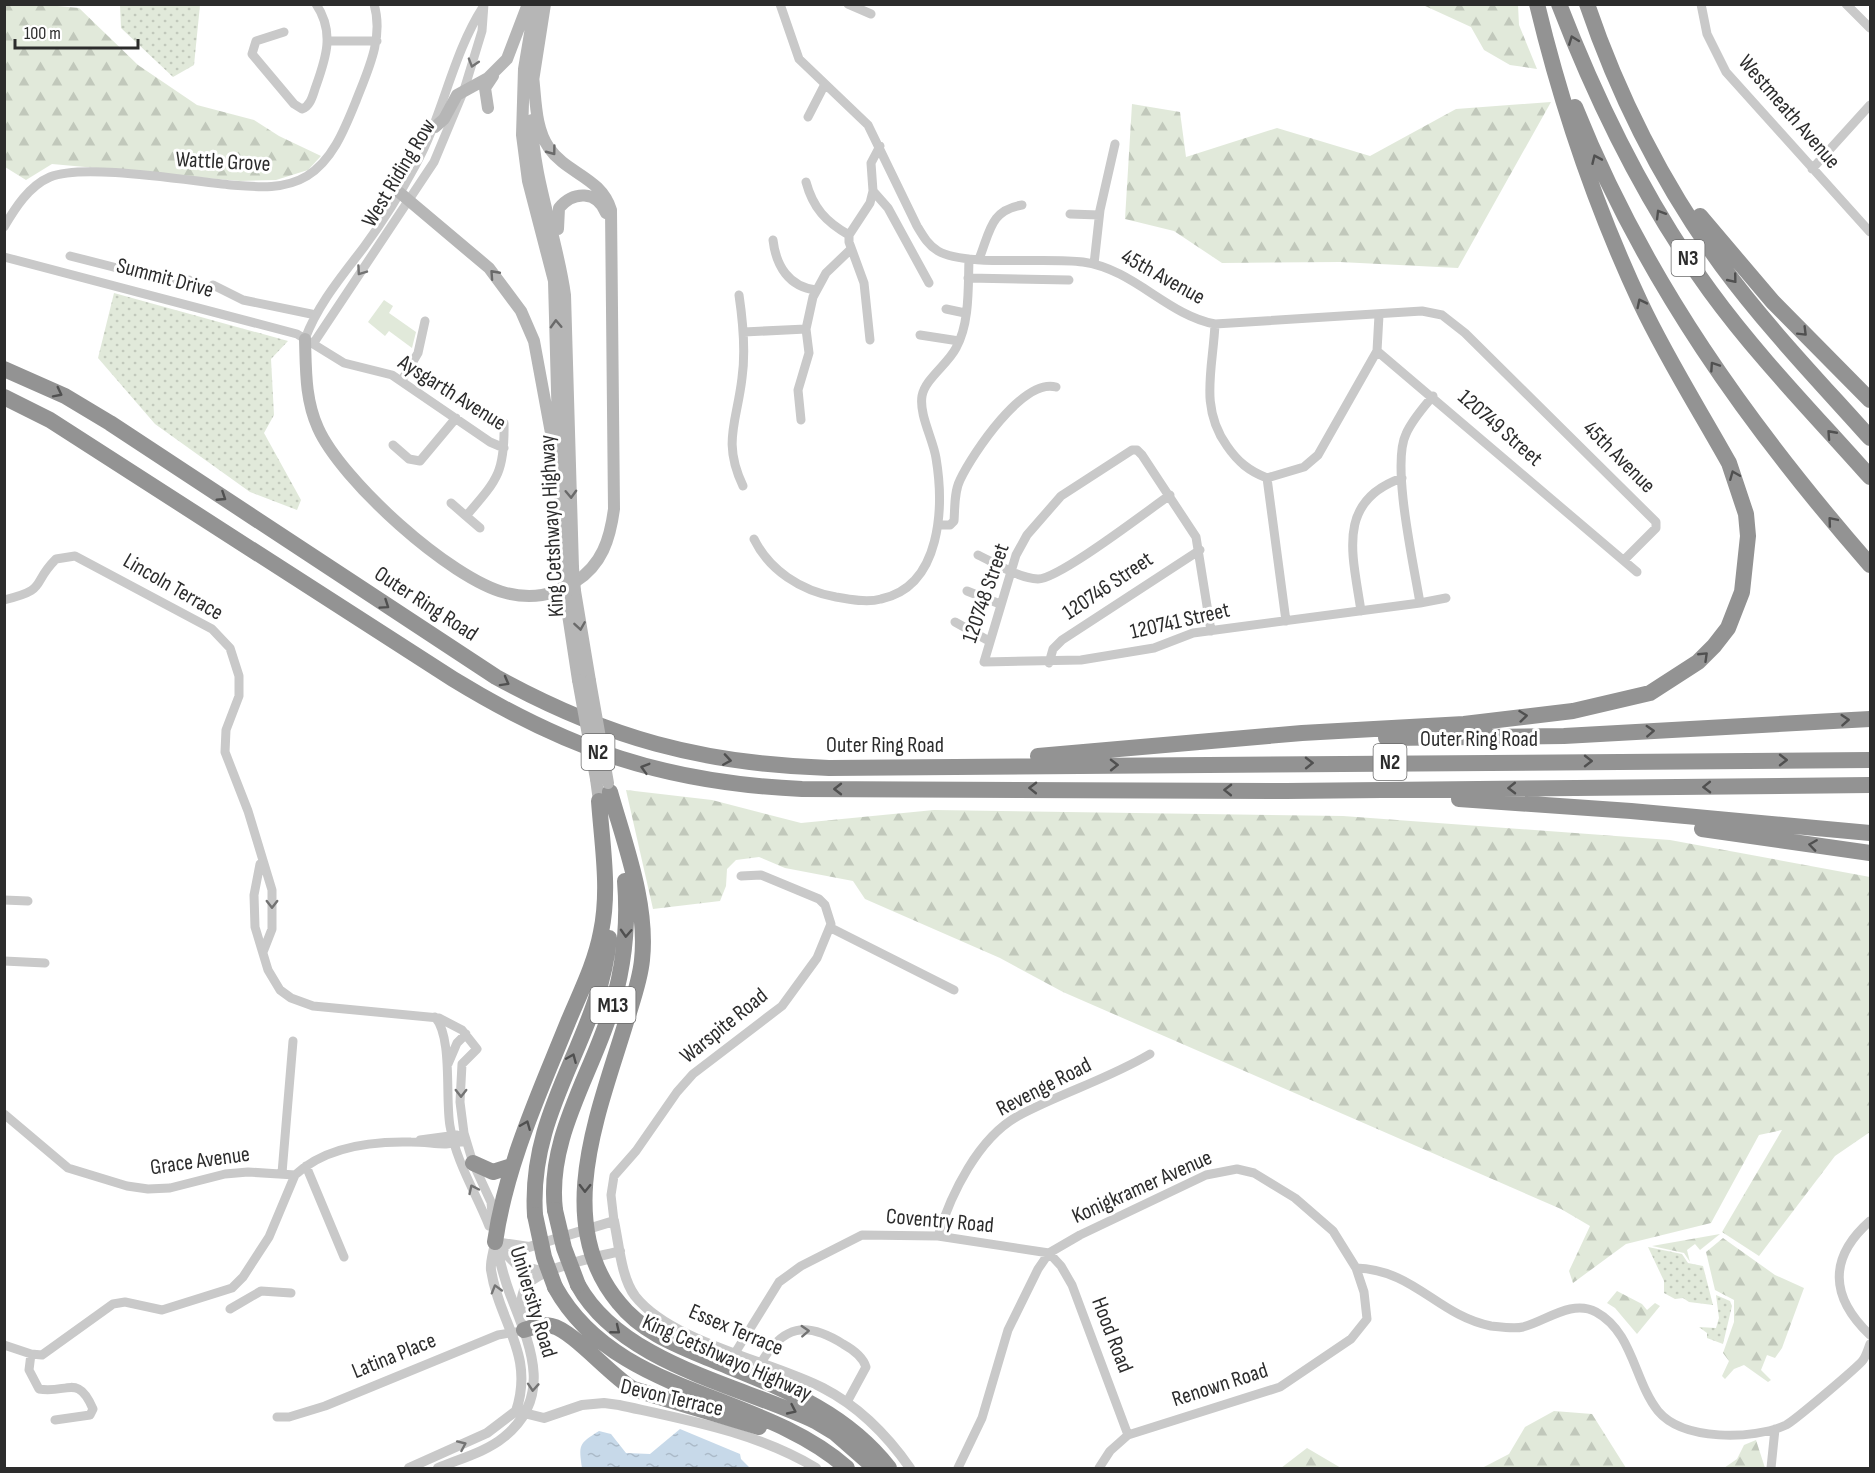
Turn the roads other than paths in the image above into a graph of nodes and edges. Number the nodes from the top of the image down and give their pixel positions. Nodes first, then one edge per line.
1 (316, 4) edge
2 (374, 4) edge
3 (528, 4) edge
4 (535, 4) edge
5 (545, 4) edge
6 (780, 4) edge
7 (848, 4) edge
8 (1538, 4) edge
9 (1559, 4) edge
10 (1587, 4) edge
11 (1701, 4) edge
12 (1846, 4) edge
13 (484, 5) edge
14 (871, 14) dead end
15 (1870, 28) edge
16 (284, 32) dead end
17 (328, 41) junction
18 (377, 41) junction
19 (1610, 65) junction
20 (497, 72) junction
21 (533, 76) junction
22 (825, 84) junction
23 (464, 90) junction
24 (1870, 105) edge
25 (488, 108) dead end
26 (808, 117) dead end
27 (435, 127) junction
28 (1114, 144) dead end
29 (880, 146) junction
30 (1812, 170) junction
31 (806, 182) dead end
32 (873, 192) junction
33 (405, 197) junction
34 (1022, 205) dead end
35 (1070, 214) dead end
36 (1099, 214) junction
37 (4, 227) edge
38 (375, 231) junction
39 (610, 231) junction
40 (1870, 232) edge
41 (849, 235) junction
42 (385, 238) junction
43 (773, 240) dead end
44 (850, 250) junction
45 (70, 256) dead end
46 (4, 257) edge
47 (969, 259) junction
48 (979, 259) junction
49 (1094, 264) junction
50 (141, 275) junction
51 (968, 278) junction
52 (189, 280) dead end
53 (1070, 280) dead end
54 (564, 282) junction
55 (929, 283) dead end
56 (213, 285) dead end
57 (138, 290) junction
58 (816, 290) junction
59 (739, 295) dead end
60 (946, 309) dead end
61 (965, 314) junction
62 (316, 315) junction
63 (1379, 315) junction
64 (425, 321) dead end
65 (1215, 324) junction
66 (806, 329) junction
67 (744, 332) junction
68 (920, 335) dead end
69 (870, 340) dead end
70 (959, 341) junction
71 (308, 344) junction
72 (1377, 351) junction
73 (4, 369) edge
74 (1843, 371) junction
75 (402, 380) junction
76 (1056, 387) dead end
77 (1870, 393) edge
78 (1433, 396) junction
79 (4, 397) edge
80 (1870, 400) edge
81 (456, 418) junction
82 (801, 420) dead end
83 (504, 423) dead end
84 (1870, 438) edge
85 (393, 445) dead end
86 (504, 448) junction
87 (1870, 477) edge
88 (1267, 478) junction
89 (1401, 478) junction
90 (560, 486) junction
91 (743, 486) dead end
92 (1170, 495) junction
93 (451, 503) dead end
94 (466, 516) junction
95 (939, 525) junction
96 (480, 528) dead end
97 (754, 539) dead end
98 (1200, 550) junction
99 (978, 555) dead end
100 (1624, 560) junction
101 (1870, 565) edge
102 (568, 570) junction
103 (1012, 570) junction
104 (1637, 572) dead end
105 (967, 591) dead end
106 (1446, 598) dead end
107 (4, 600) edge
108 (1420, 603) junction
109 (1000, 604) junction
110 (1361, 611) junction
111 (1286, 621) junction
112 (955, 622) dead end
113 (1211, 631) junction
114 (989, 640) junction
115 (984, 662) joint
116 (1049, 663) junction
117 (1870, 719) edge
118 (1214, 741) junction
119 (1870, 760) edge
120 (909, 768) junction
121 (1870, 785) edge
122 (603, 789) junction
123 (1286, 791) junction
124 (1573, 807) junction
125 (1870, 833) edge
126 (1870, 853) edge
127 (260, 856) junction
128 (741, 876) dead end
129 (4, 900) edge
130 (28, 901) dead end
131 (255, 927) junction
132 (272, 928) junction
133 (831, 928) junction
134 (263, 952) junction
135 (4, 961) edge
136 (45, 963) dead end
137 (954, 990) dead end
138 (435, 1017) junction
139 (466, 1034) junction
140 (293, 1041) dead end
141 (1150, 1054) dead end
142 (447, 1067) junction
143 (4, 1114) edge
144 (465, 1137) junction
145 (453, 1140) junction
146 (473, 1163) junction
147 (306, 1166) junction
148 (512, 1166) junction
149 (282, 1173) junction
150 (295, 1175) junction
151 (614, 1221) junction
152 (1870, 1221) edge
153 (587, 1230) junction
154 (938, 1236) junction
155 (495, 1242) junction
156 (620, 1251) junction
157 (1049, 1254) junction
158 (344, 1257) dead end
159 (594, 1258) junction
160 (1356, 1268) junction
161 (546, 1272) junction
162 (291, 1293) dead end
163 (230, 1309) dead end
164 (520, 1328) junction
165 (1870, 1335) edge
166 (1870, 1344) edge
167 (4, 1345) edge
168 (735, 1353) junction
169 (31, 1354) junction
170 (761, 1363) junction
171 (1866, 1364) edge
172 (847, 1402) junction
173 (520, 1412) junction
174 (277, 1417) dead end
175 (55, 1420) dead end
176 (1775, 1429) junction
177 (1128, 1435) junction
178 (810, 1441) junction
179 (408, 1468) edge
180 (438, 1468) edge
181 (816, 1468) edge
182 (847, 1468) edge
183 (875, 1468) edge
184 (890, 1468) edge
185 (910, 1468) edge
186 (958, 1468) edge
187 (1099, 1468) edge
188 (1771, 1468) edge

1 - 17 street
2 - 18 street, Wattle Grove
3 - 20 main road
90 -> 4 main road, King Cetshwayo Highway / M13
5 - 21 main road, King Cetshwayo Highway / M13
6 - 22 street, 45th Avenue
7 - 14 street
101 -> 8 highway
118 -> 8 highway
87 -> 9 highway, N3
10 - 19 highway, N3
11 - 30 street, Westmeath Avenue
12 - 15 street
13 -> 23 street, West Riding Row
13 - 27 street, West Riding Row
16 - 17 street
17 - 18 street
18 - 37 street, Wattle Grove
19 -> 74 highway
19 -> 84 highway, N3
20 - 23 main road
20 - 25 main road
21 -> 39 main road
21 - 54 main road, King Cetshwayo Highway / M13
22 - 26 street
22 - 29 street, 45th Avenue
23 - 27 main road
23 - 33 street, West Riding Row
24 - 30 street
27 - 33 street, West Riding Row
28 - 36 street
29 - 32 street
29 - 47 street, 45th Avenue
30 - 40 street, Westmeath Avenue
31 - 41 street
32 - 41 street
32 - 55 street
33 - 38 street, West Riding Row
33 - 42 street, West Riding Row
90 -> 33 main road
34 - 48 street
35 - 36 street
36 - 49 street
38 - 42 street
38 - 62 street, West Riding Row
39 - 54 main road
39 - 71 main road
41 - 44 street
42 -> 71 street, West Riding Row
43 - 58 street
44 - 58 street
44 - 69 street
45 - 50 street
46 - 57 street, Summit Drive
47 - 48 street, 45th Avenue
47 - 51 street
48 - 49 street, 45th Avenue
49 - 65 street, 45th Avenue
50 - 52 street
50 - 57 street
51 - 53 street
51 - 61 street
54 -> 102 main road, King Cetshwayo Highway / M13
56 - 62 street
57 - 71 street, Summit Drive
58 - 66 street
59 - 67 street
60 - 61 street
61 - 70 street
62 - 71 street, West Riding Row
63 - 65 street, 45th Avenue
63 - 72 street
63 - 100 street, 45th Avenue
64 - 75 street
65 - 88 street
66 - 67 street
66 - 82 street
67 - 91 street
68 - 70 street
70 - 95 street
71 - 75 street, Aysgarth Avenue
72 - 78 street, 120749 Street
72 - 88 street
73 -> 120 highway, Outer Ring Road / N2
74 - 77 highway
74 - 80 highway
75 - 81 street, Aysgarth Avenue
76 - 95 street
78 - 89 street
78 - 100 street, 120749 Street
123 -> 79 highway, Outer Ring Road / N2
81 - 85 street
81 - 86 street, Aysgarth Avenue
83 - 86 street
86 - 94 street
88 - 111 street
89 - 108 street
89 - 110 street
90 - 102 main road, King Cetshwayo Highway / M13
92 - 98 street
92 - 103 street
92 - 103 street, 120748 Street
93 - 94 street
94 - 96 street
95 - 97 street
98 - 113 street
98 - 116 street, 120746 Street
99 - 103 street
100 - 104 street, 120749 Street
102 - 122 main road, King Cetshwayo Highway / M13, bridge
103 - 109 street, 120748 Street
105 - 109 street
106 - 108 street, 120741 Street
107 - 127 street, Lincoln Terrace
108 - 110 street, 120741 Street
109 - 114 street, 120748 Street
110 - 111 street, 120741 Street
111 - 113 street, 120741 Street
112 - 114 street
113 - 116 street, 120741 Street
114 - 115 street, 120748 Street
115 - 116 street, 120741 Street
118 -> 117 highway
118 - 120 highway
120 -> 119 highway, Outer Ring Road / N2
121 -> 123 highway, Outer Ring Road / N2
148 -> 122 highway
122 -> 153 highway
178 -> 122 highway, King Cetshwayo Highway / M13, bridge
122 -> 183 highway, King Cetshwayo Highway / M13, bridge
123 - 124 highway
124 - 125 highway
126 -> 124 highway
127 - 131 street, Lincoln Terrace
127 -> 132 street, Lincoln Terrace
128 - 133 street
129 - 130 street
131 - 132 street
131 - 134 street, Lincoln Terrace
132 - 134 street, Lincoln Terrace
133 - 137 street
133 - 151 street, Warspite Road
134 - 138 street, Lincoln Terrace
135 - 136 street
138 - 139 street, Lincoln Terrace
138 - 142 street
139 - 142 street
139 -> 144 street, Lincoln Terrace
140 - 149 street
141 - 154 street, Revenge Road
142 - 145 street
143 - 149 street, Grace Avenue
144 - 145 street
144 - 146 street, Lincoln Terrace
145 - 147 street
155 -> 145 street
146 - 148 highway
146 - 155 street, Lincoln Terrace
147 - 150 street
147 - 158 street
148 - 155 highway
149 - 150 street, Grace Avenue
150 - 169 street
151 - 153 street
151 - 156 street, Essex Terrace
152 - 165 street
153 - 155 street
153 - 159 highway
154 - 157 street, Coventry Road
154 - 168 street, Coventry Road
155 - 161 street
155 - 164 street, University Road
156 - 159 street
156 - 168 street, Essex Terrace
157 - 160 street, Konigkramer Avenue
157 - 177 street, Hood Road
157 - 186 street, Konigkramer Avenue
159 - 161 street
159 - 184 highway
160 - 176 street
160 - 177 street, Renown Road
161 - 164 street
162 - 163 street
164 - 173 street, University Road
164 - 174 street, Latina Place
164 - 178 highway
166 - 171 street
167 - 169 street
168 - 170 street, Essex Terrace
169 - 175 street
170 - 172 street, Essex Terrace
170 -> 172 street
171 - 176 street
172 - 185 street, Essex Terrace
179 -> 173 street
173 - 180 street, University Road
173 - 181 street, Devon Terrace
176 - 188 street
177 - 187 street, Renown Road
178 - 182 highway, King Cetshwayo Highway / M13

